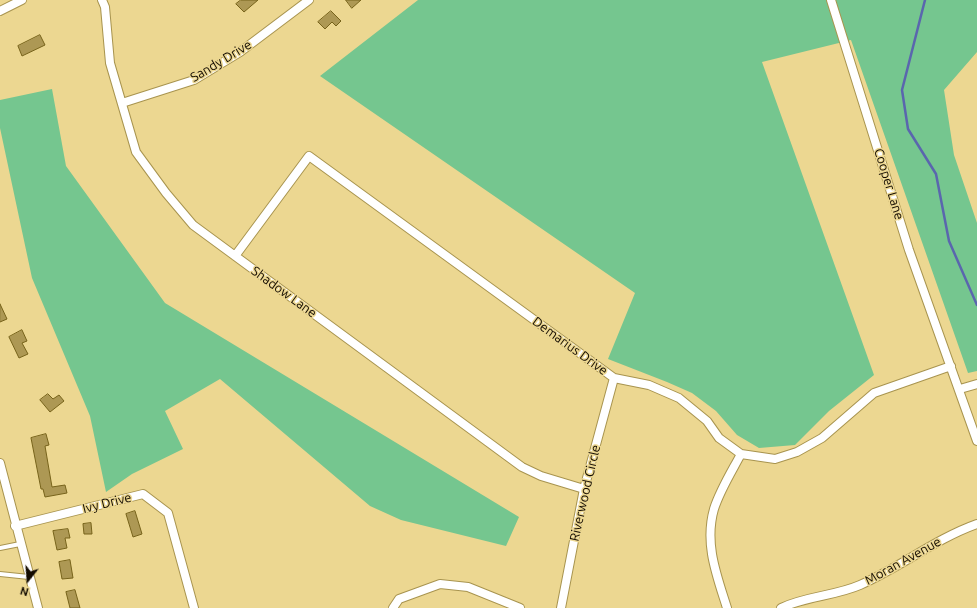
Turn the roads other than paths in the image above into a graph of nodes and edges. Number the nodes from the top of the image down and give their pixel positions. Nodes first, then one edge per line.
1 (22, 0) edge
2 (102, 0) edge
3 (309, 0) edge
4 (831, 0) edge
5 (0, 10) edge
6 (122, 103) junction
7 (235, 256) junction
8 (951, 366) junction
9 (614, 378) junction
10 (977, 384) edge
11 (960, 390) junction
12 (977, 441) edge
13 (741, 454) junction
14 (0, 463) edge
15 (584, 489) junction
16 (977, 524) edge
17 (15, 526) junction
18 (20, 544) junction
19 (0, 548) edge
20 (0, 574) edge
21 (30, 578) junction
22 (38, 608) edge
23 (194, 608) edge
24 (393, 608) edge
25 (520, 608) edge
26 (561, 608) edge
27 (727, 608) edge
28 (781, 608) edge

1 - 5 street
2 - 6 street, Shadow Lane
3 - 6 street, Sandy Drive
4 - 8 street, Cooper Lane
6 - 7 street, Shadow Lane
7 - 9 street, Demarius Drive
7 - 15 street, Shadow Lane
8 - 11 street, Cooper Lane
8 - 13 street, Demarius Drive
9 - 13 street, Demarius Drive
9 - 15 street, Riverwood Circle
10 - 11 street
11 - 12 street
13 - 27 street
14 - 17 street
15 - 26 street, Riverwood Circle
16 - 28 street, Moran Avenue
17 - 18 street
17 - 23 street, Ivy Drive
18 - 19 lane
18 - 21 street
20 - 21 lane
21 - 22 street
24 - 25 street

